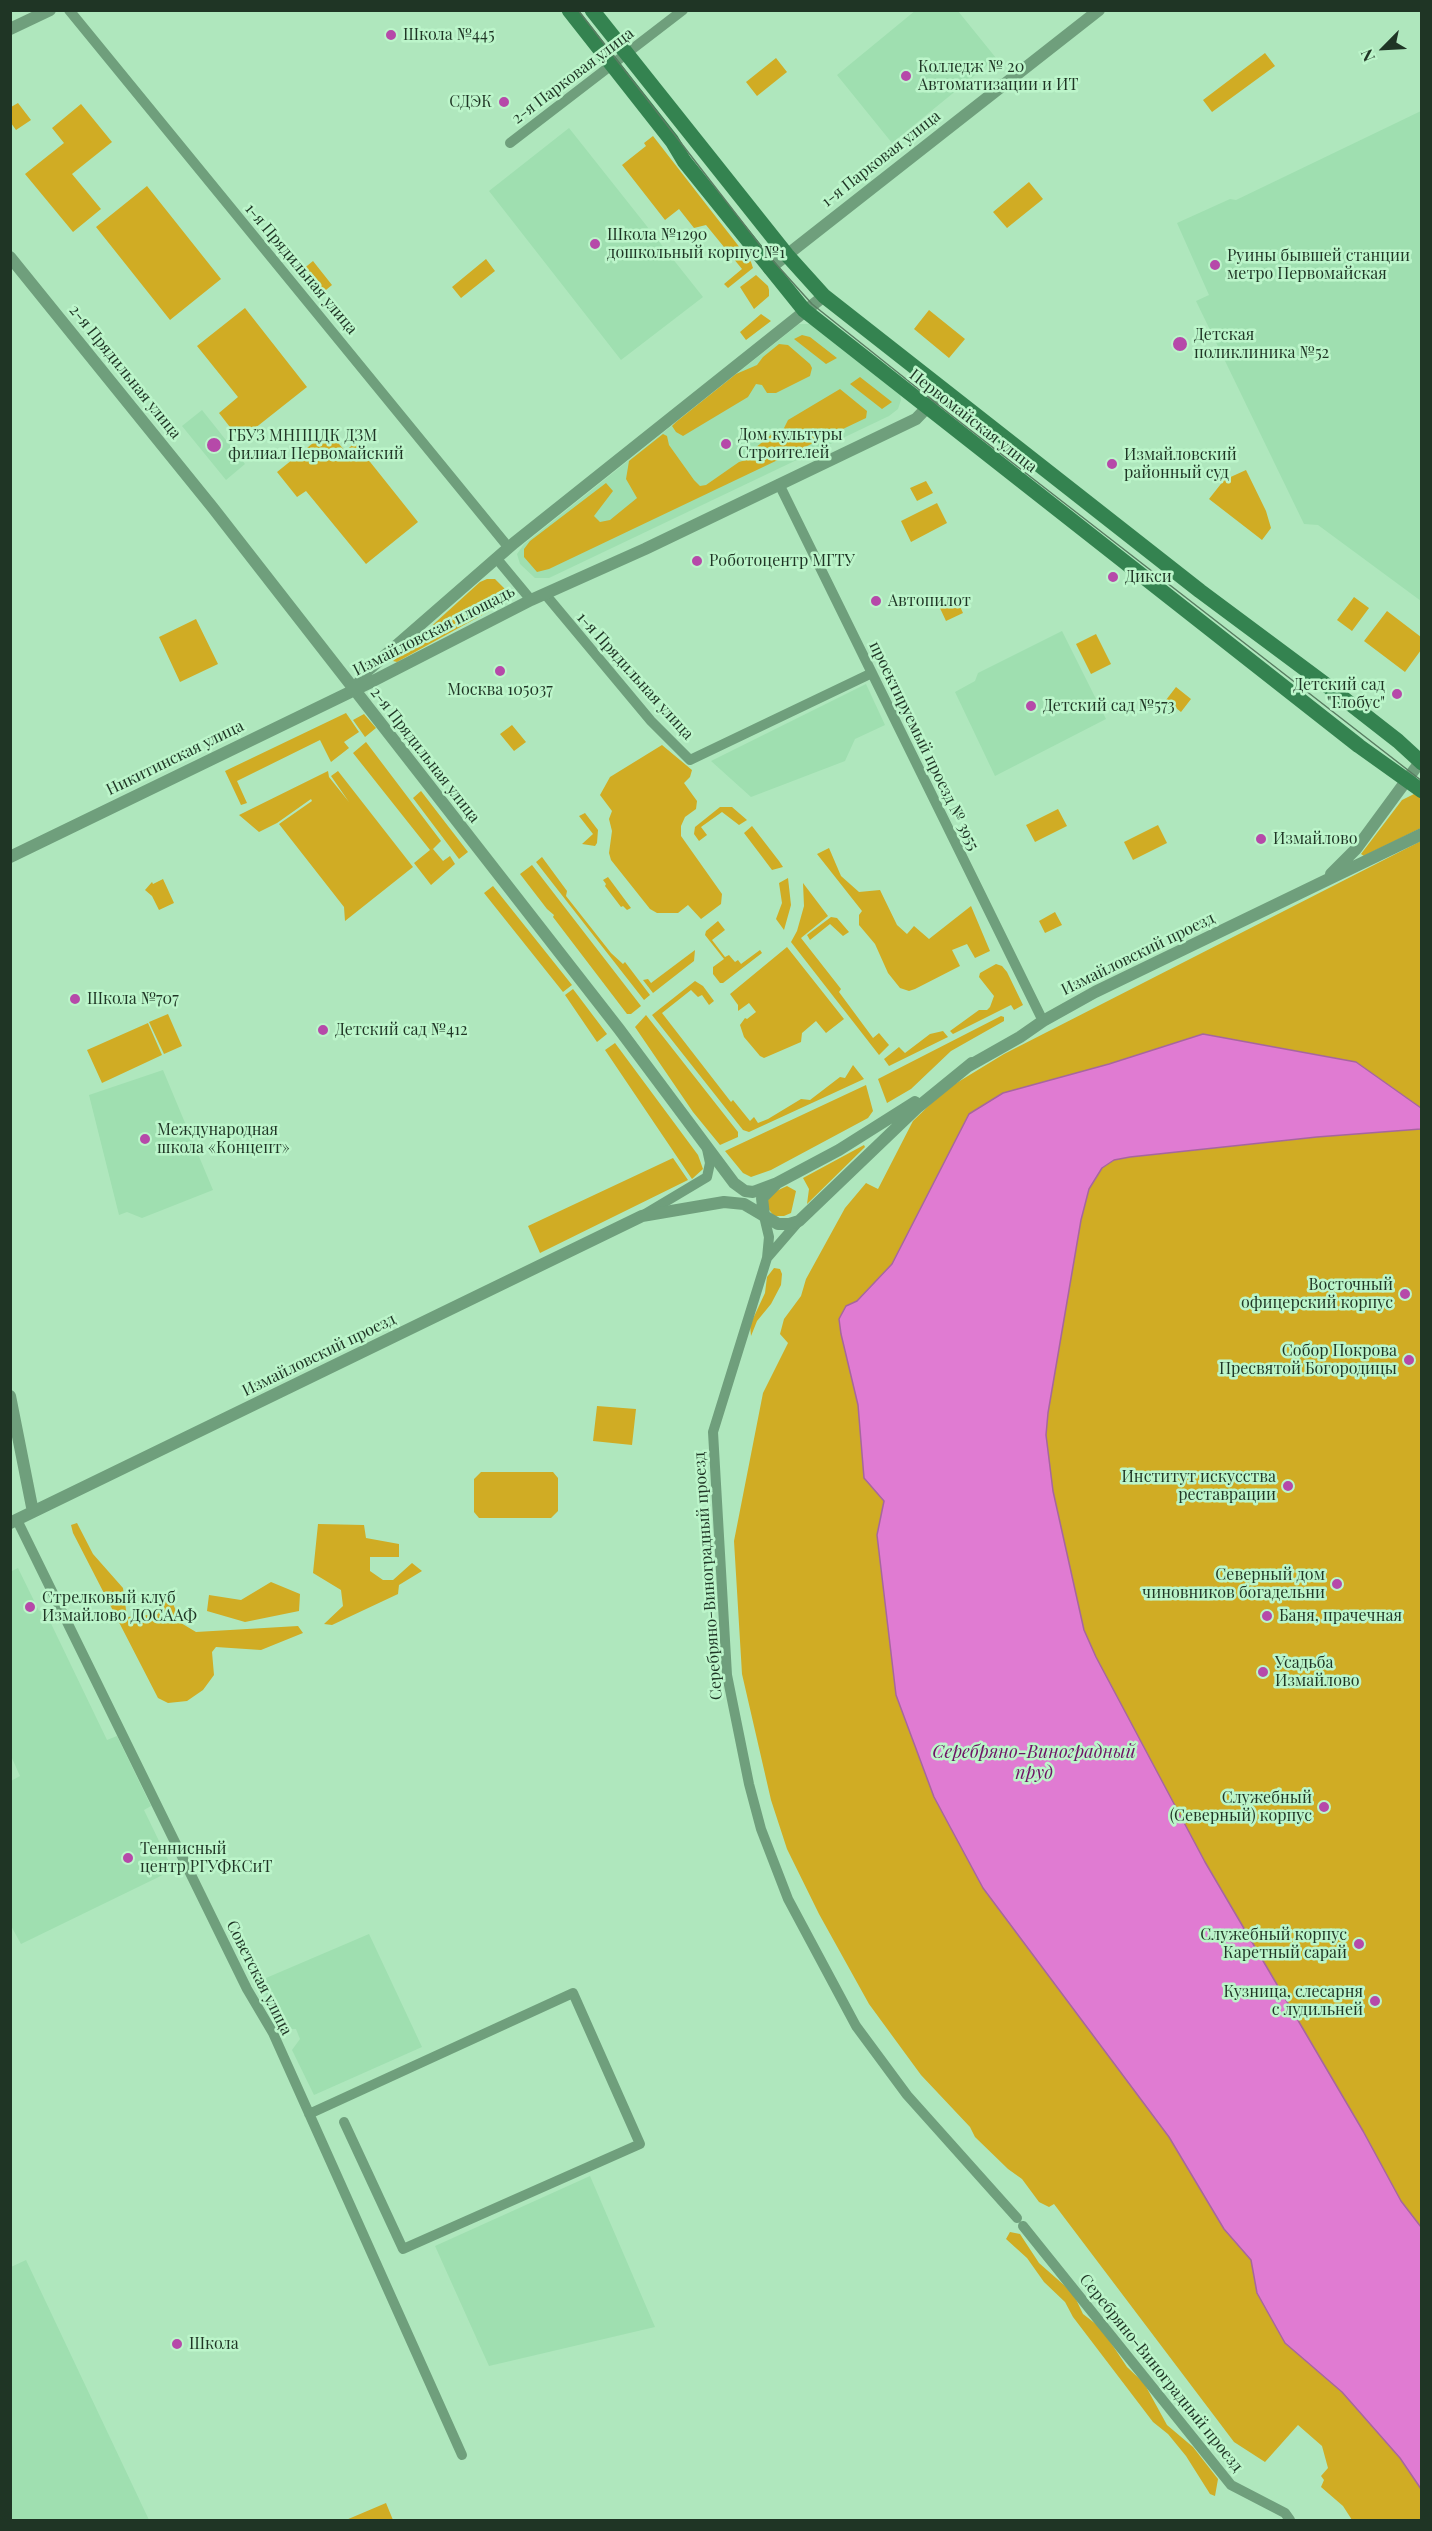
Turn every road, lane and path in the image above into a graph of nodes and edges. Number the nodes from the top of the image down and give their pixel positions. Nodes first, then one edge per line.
1 (50, 10) edge
2 (69, 10) edge
3 (569, 10) edge
4 (592, 10) edge
5 (683, 10) edge
6 (1099, 10) edge
7 (10, 29) edge
8 (627, 55) junction
9 (613, 65) junction
10 (510, 143) dead end
11 (787, 255) junction
12 (10, 257) edge
13 (769, 269) junction
14 (824, 296) junction
15 (804, 310) junction
16 (943, 391) junction
17 (927, 408) junction
18 (779, 484) junction
19 (509, 548) junction
20 (497, 559) junction
21 (545, 594) junction
22 (531, 600) junction
23 (1298, 663) junction
24 (872, 673) junction
25 (1277, 681) junction
26 (355, 690) junction
27 (1421, 763) edge
28 (1406, 780) junction
29 (1422, 791) edge
30 (1422, 834) edge
31 (10, 857) edge
32 (1323, 880) junction
33 (1043, 1021) junction
34 (972, 1063) junction
35 (707, 1148) junction
36 (777, 1183) junction
37 (642, 1216) junction
38 (764, 1216) junction
39 (799, 1221) junction
40 (767, 1257) junction
41 (10, 1396) edge
42 (33, 1512) junction
43 (14, 1522) edge
44 (309, 2114) junction
45 (344, 2122) dead end
46 (462, 2455) dead end
47 (1290, 2520) edge

1 - 7 street
2 - 19 street, 1-я Прядильная улица
3 - 9 main road, Первомайская улица
4 - 8 main road, Первомайская улица
5 - 8 street, 2-я Парковая улица
6 - 11 street, 1-я Парковая улица
8 - 9 street, 2-я Парковая улица
8 - 11 main road, Первомайская улица
9 - 10 street, 2-я Парковая улица
9 - 13 main road, Первомайская улица
11 - 13 street, 1-я Парковая улица
11 - 14 main road, Первомайская улица
12 - 26 street, 2-я Прядильная улица
13 - 15 main road, Первомайская улица
14 - 15 street, Измайловская площадь
14 - 16 main road, Первомайская улица
15 - 17 main road, Первомайская улица
15 - 19 street, Измайловская площадь
16 - 17 street, Измайловская площадь
16 - 23 main road, Первомайская улица
17 - 18 street, Измайловская площадь
17 - 25 main road, Первомайская улица
18 - 21 street, Измайловская площадь
18 - 24 street, проектируемый проезд № 3955
19 - 20 street, Измайловская площадь
20 - 22 street
20 - 26 street, Измайловская площадь
21 - 22 street, Измайловская площадь
21 - 24 street, 1-я Прядильная улица
22 - 26 street, Измайловская площадь
23 - 25 main road
23 - 27 main road, Первомайская улица
24 - 33 street, проектируемый проезд № 3955
25 - 28 main road, Первомайская улица
26 - 31 street, Никитинская улица
26 - 35 street, 2-я Прядильная улица
27 - 28 street, Измайловский проезд
28 - 29 main road, Первомайская улица
28 - 32 street, Измайловский проезд
30 - 32 street, Измайловский проезд
32 - 33 street, Измайловский проезд
33 - 34 street, Измайловский проезд
34 - 36 street, Измайловский проезд
34 - 39 street, Измайловский проезд
35 - 36 street, 2-я Прядильная улица
35 - 37 street, Измайловский проезд
36 - 38 street
37 - 38 street, Измайловский проезд
37 - 42 street, Измайловский проезд
38 - 39 street, Измайловский проезд
38 - 40 street, Серебряно-Виноградный проезд
39 - 40 street, Измайловский проезд
40 - 47 street, Серебряно-Виноградный проезд
41 - 42 street
42 - 43 street, Измайловский проезд
43 - 44 street, Советская улица
44 - 45 street
44 - 46 street, Советская улица

